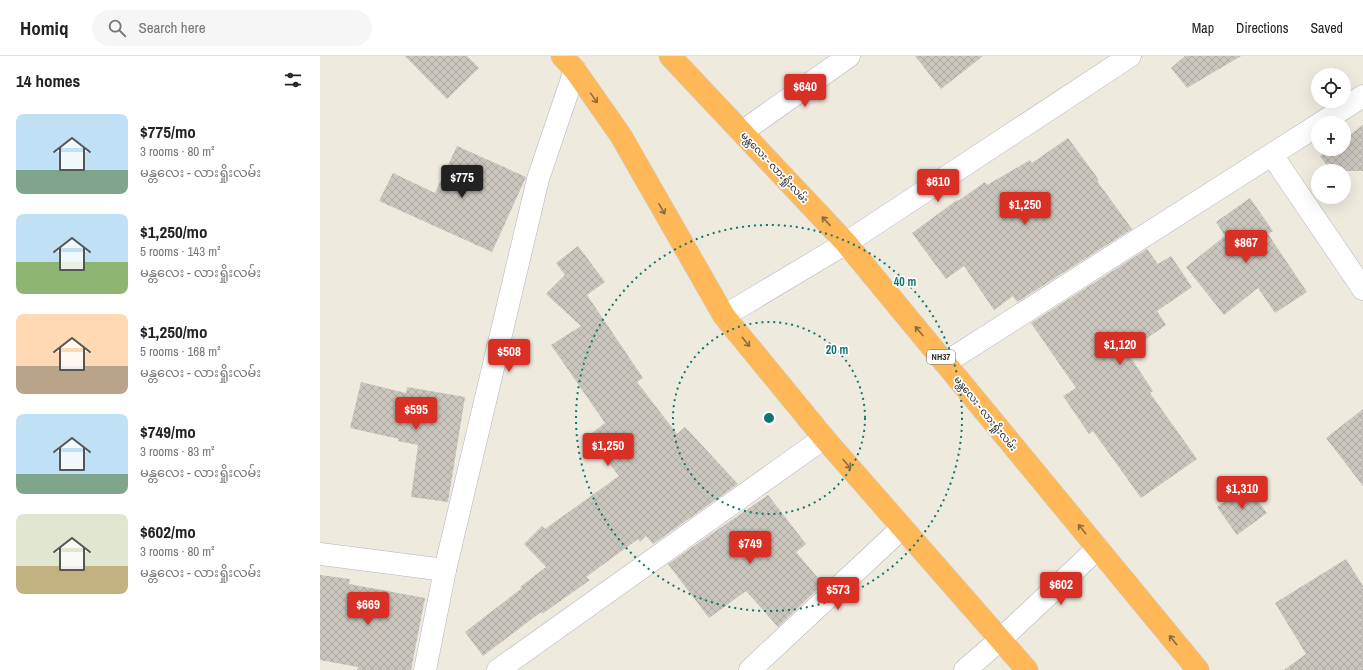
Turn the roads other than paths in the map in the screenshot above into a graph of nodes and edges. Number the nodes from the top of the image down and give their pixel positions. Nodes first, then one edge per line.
1 (670, 56) edge
2 (849, 56) edge
3 (1130, 56) edge
4 (569, 63) edge
5 (1363, 96) edge
6 (1332, 116) edge
7 (1311, 130) edge
8 (742, 132) junction
9 (1272, 155) junction
10 (846, 243) junction
11 (1363, 289) edge
12 (724, 316) junction
13 (945, 363) junction
14 (824, 438) junction
15 (902, 528) junction
16 (1098, 548) junction
17 (320, 554) edge
18 (445, 570) junction
19 (1000, 640) junction
20 (424, 670) edge
21 (498, 670) edge
22 (750, 670) edge
23 (965, 670) edge
24 (1027, 670) edge
25 (1198, 670) edge

1 - 8 highway, မန္တလေး - လားရှိုးလမ်း / NH37
2 - 8 street
3 - 10 street
4 -> 12 highway
4 - 18 street
5 - 6 street
7 - 9 street
10 -> 8 highway, မန္တလေး - လားရှိုးလမ်း / NH37
9 - 11 street
9 - 13 street
10 - 12 street
13 -> 10 highway, မန္တလေး - လားရှိုးလမ်း / NH37
12 -> 14 highway
16 -> 13 highway, မန္တလေး - လားရှိုးလမ်း / NH37
14 -> 15 highway
14 - 21 street
15 - 19 highway
15 - 22 street
16 - 19 street
25 -> 16 highway, မန္တလေး - လားရှိုးလမ်း / NH37
17 - 18 street
18 - 20 street
19 - 23 street
19 - 24 highway

